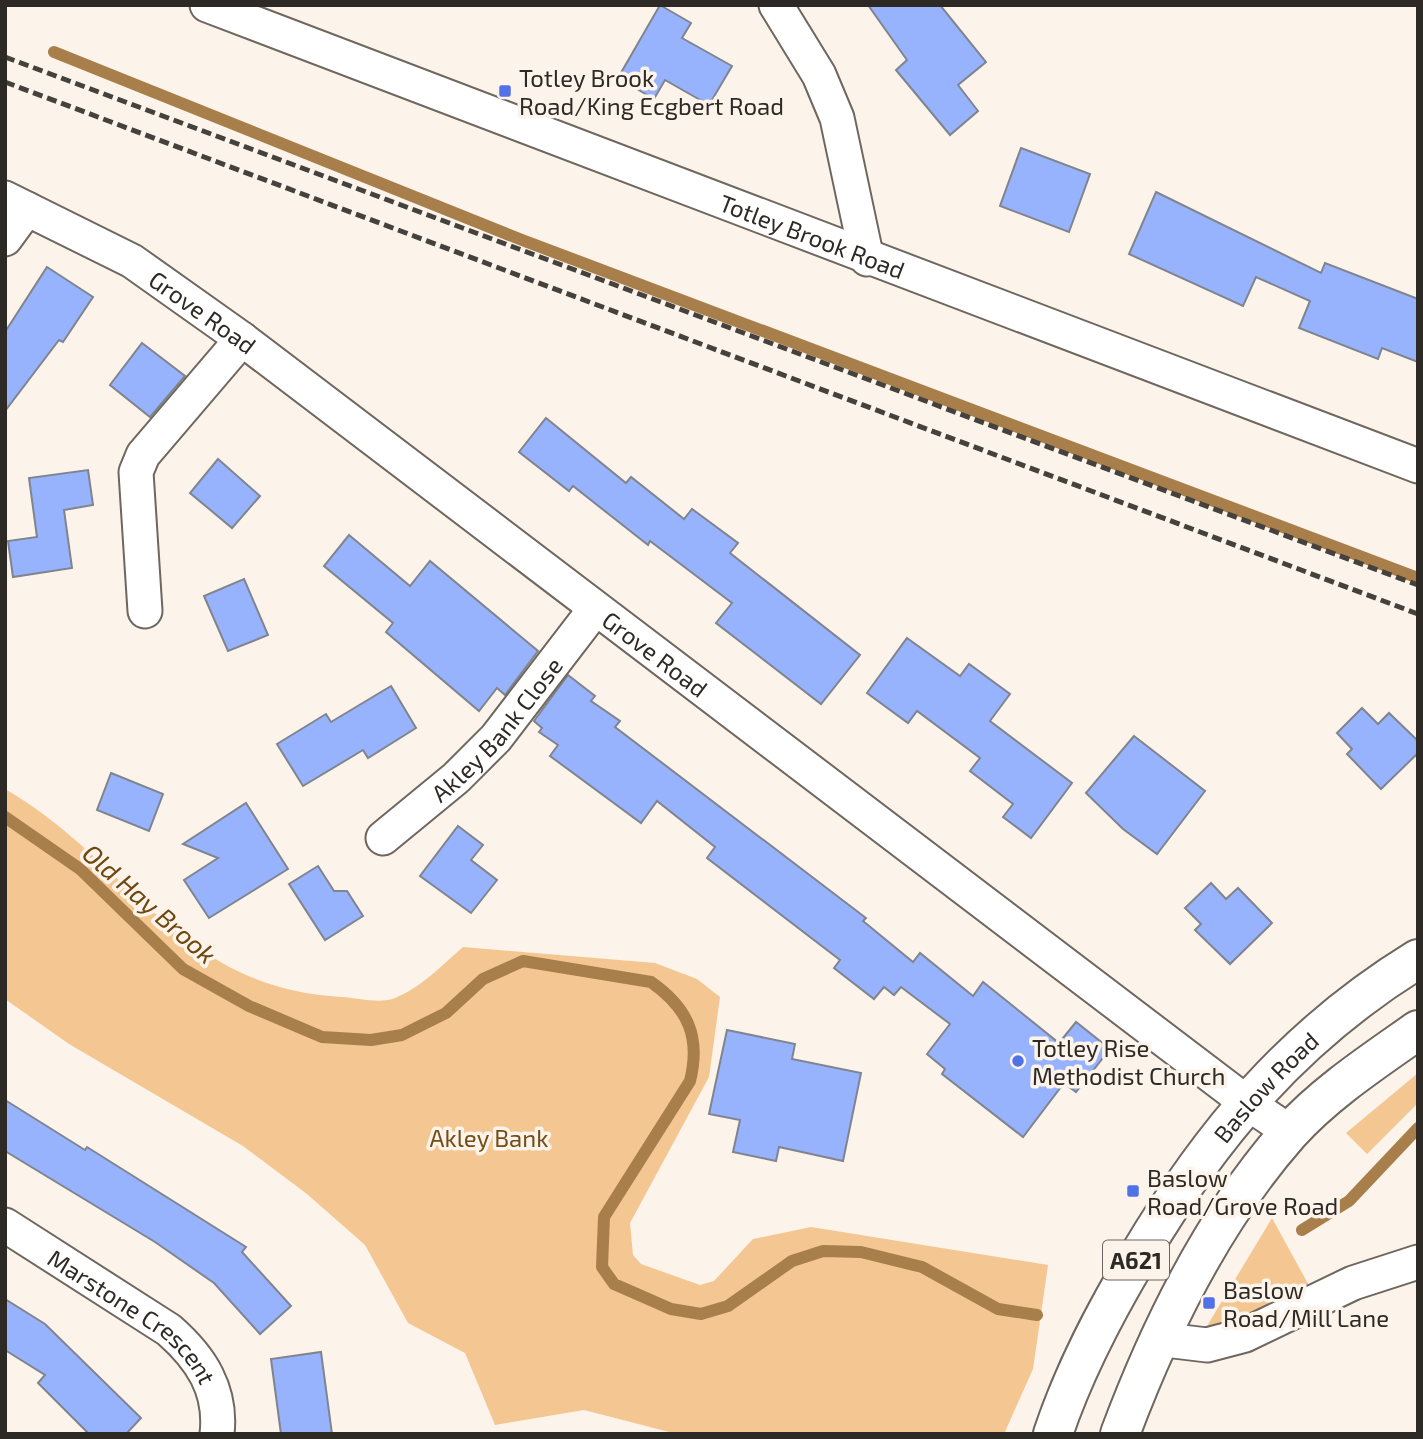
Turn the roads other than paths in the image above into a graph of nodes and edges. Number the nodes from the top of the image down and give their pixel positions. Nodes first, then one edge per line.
1 (207, 5) edge
2 (776, 5) edge
3 (16, 204) edge
4 (5, 239) edge
5 (867, 259) junction
6 (242, 340) junction
7 (1418, 466) edge
8 (595, 609) junction
9 (145, 611) dead end
10 (383, 838) dead end
11 (1418, 959) edge
12 (1418, 1030) edge
13 (1246, 1102) junction
14 (1290, 1132) junction
15 (5, 1225) edge
16 (1418, 1262) edge
17 (1157, 1339) junction
18 (217, 1434) edge
19 (1053, 1434) edge
20 (1119, 1434) edge

1 - 5 street, Totley Brook Road
2 - 5 street
3 - 4 street
3 - 6 street, Grove Road
5 - 7 street, Totley Brook Road
6 - 8 street, Grove Road
6 - 9 street
8 - 10 street, Akley Bank Close
8 - 13 street, Grove Road
11 - 13 main road, Baslow Road / A621
12 - 14 main road, A621
13 - 14 street, Grove Road
13 - 19 main road, Baslow Road / A621
14 - 17 main road, A621
15 - 18 street, Marstone Crescent
16 - 17 street
17 - 20 main road, A621

